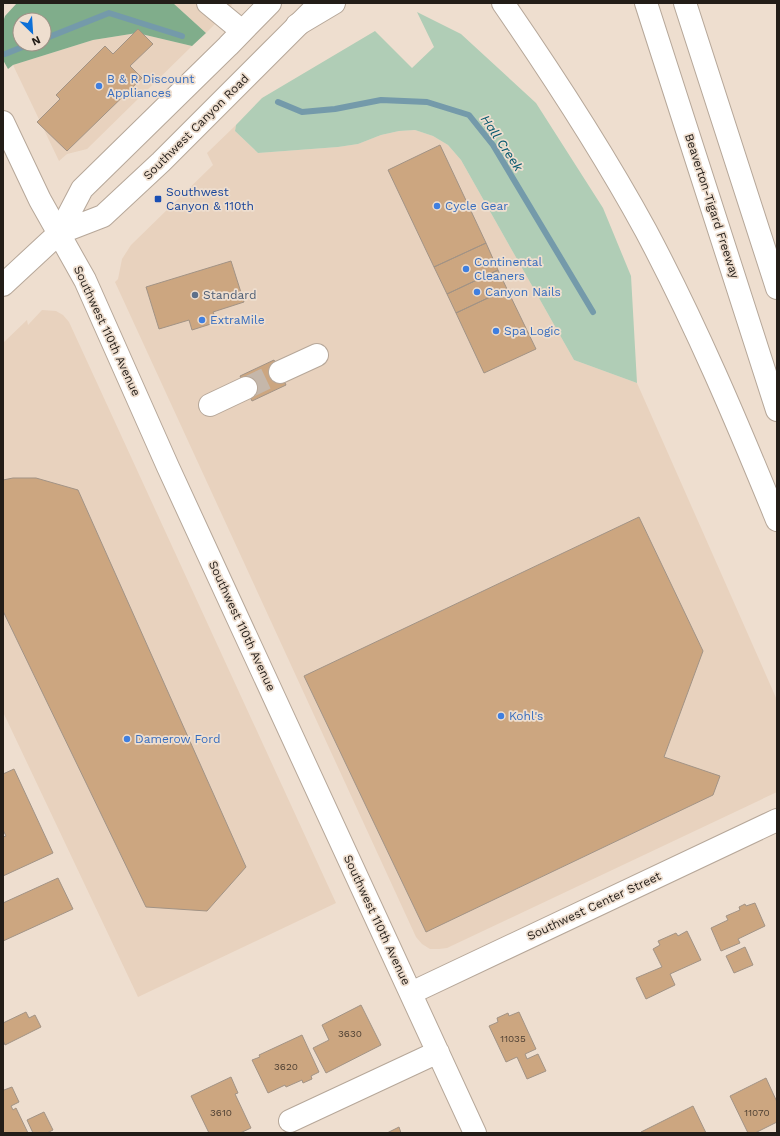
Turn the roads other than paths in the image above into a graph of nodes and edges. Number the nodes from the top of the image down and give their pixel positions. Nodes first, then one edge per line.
1 (208, 3) edge
2 (270, 3) edge
3 (321, 3) edge
4 (334, 3) edge
5 (503, 3) edge
6 (646, 3) edge
7 (685, 3) edge
8 (297, 25) junction
9 (242, 31) junction
10 (3, 122) edge
11 (59, 233) junction
12 (3, 285) edge
13 (777, 288) edge
14 (317, 355) dead end
15 (280, 372) tunnel mouth
16 (246, 388) tunnel mouth
17 (210, 405) dead end
18 (777, 410) edge
19 (777, 520) edge
20 (777, 820) edge
21 (411, 993) junction
22 (438, 1052) junction
23 (290, 1120) dead end
24 (475, 1133) edge

1 - 9 main road
2 - 9 main road, Southwest Canyon Road
3 - 8 main road, Southwest Canyon Road
4 - 8 main road
5 - 19 main road
6 - 18 main road, Beaverton-Tigard Freeway
7 - 13 main road
8 - 11 main road, Southwest Canyon Road
9 - 11 main road, Southwest Canyon Road
10 - 11 main road, Southwest 110th Avenue
11 - 12 main road, Southwest Canyon Road
11 - 21 main road, Southwest 110th Avenue
14 - 15 main road
16 - 17 main road
20 - 21 main road, Southwest Center Street
21 - 22 main road, Southwest 110th Avenue
22 - 23 main road
22 - 24 main road, Southwest 110th Avenue

